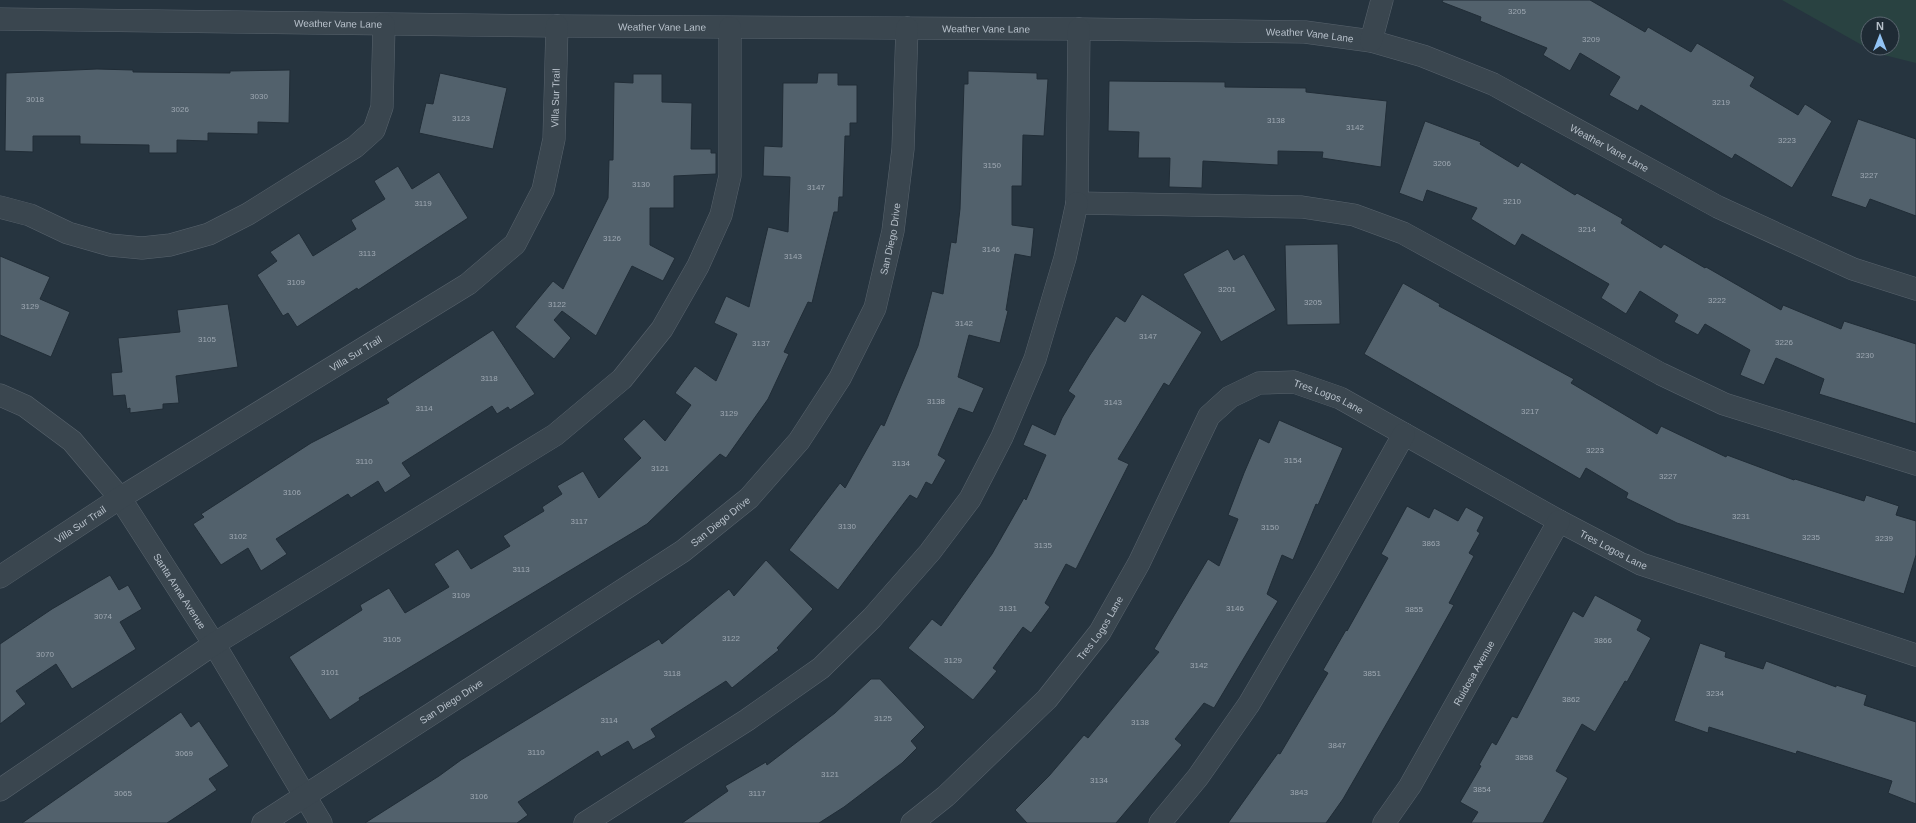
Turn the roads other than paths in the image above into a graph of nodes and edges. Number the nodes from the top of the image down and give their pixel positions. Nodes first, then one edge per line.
1 (1382, 0) edge
2 (0, 19) edge
3 (384, 25) junction
4 (557, 26) junction
5 (730, 28) junction
6 (907, 28) junction
7 (1079, 29) junction
8 (1371, 41) junction
9 (1077, 203) junction
10 (0, 206) edge
11 (1916, 289) edge
12 (0, 395) edge
13 (1404, 434) junction
14 (1916, 464) edge
15 (120, 498) junction
16 (1559, 521) junction
17 (0, 577) edge
18 (214, 644) junction
19 (1916, 655) edge
20 (0, 790) edge
21 (304, 797) junction
22 (264, 823) edge
23 (321, 823) edge
24 (585, 823) edge
25 (912, 823) edge
26 (1160, 823) edge
27 (1384, 823) edge

1 - 8 street
2 - 3 street, Weather Vane Lane
3 - 4 street, Weather Vane Lane
3 - 10 street
4 - 5 street, Weather Vane Lane
4 - 15 street, Villa Sur Trail
5 - 6 street, Weather Vane Lane
5 - 18 street
6 - 7 street, Weather Vane Lane
6 - 21 street, San Diego Drive
7 - 8 street, Weather Vane Lane
7 - 9 street
8 - 11 street, Weather Vane Lane
9 - 14 street
9 - 24 street
12 - 15 street, Santa Anna Avenue
13 - 16 street, Tres Logos Lane
13 - 25 street, Tres Logos Lane
13 - 26 street
15 - 17 street, Villa Sur Trail
15 - 18 street, Santa Anna Avenue
16 - 19 street, Tres Logos Lane
16 - 27 street, Ruidosa Avenue
18 - 20 street
18 - 21 street, Santa Anna Avenue
21 - 22 street, San Diego Drive
21 - 23 street, Santa Anna Avenue

